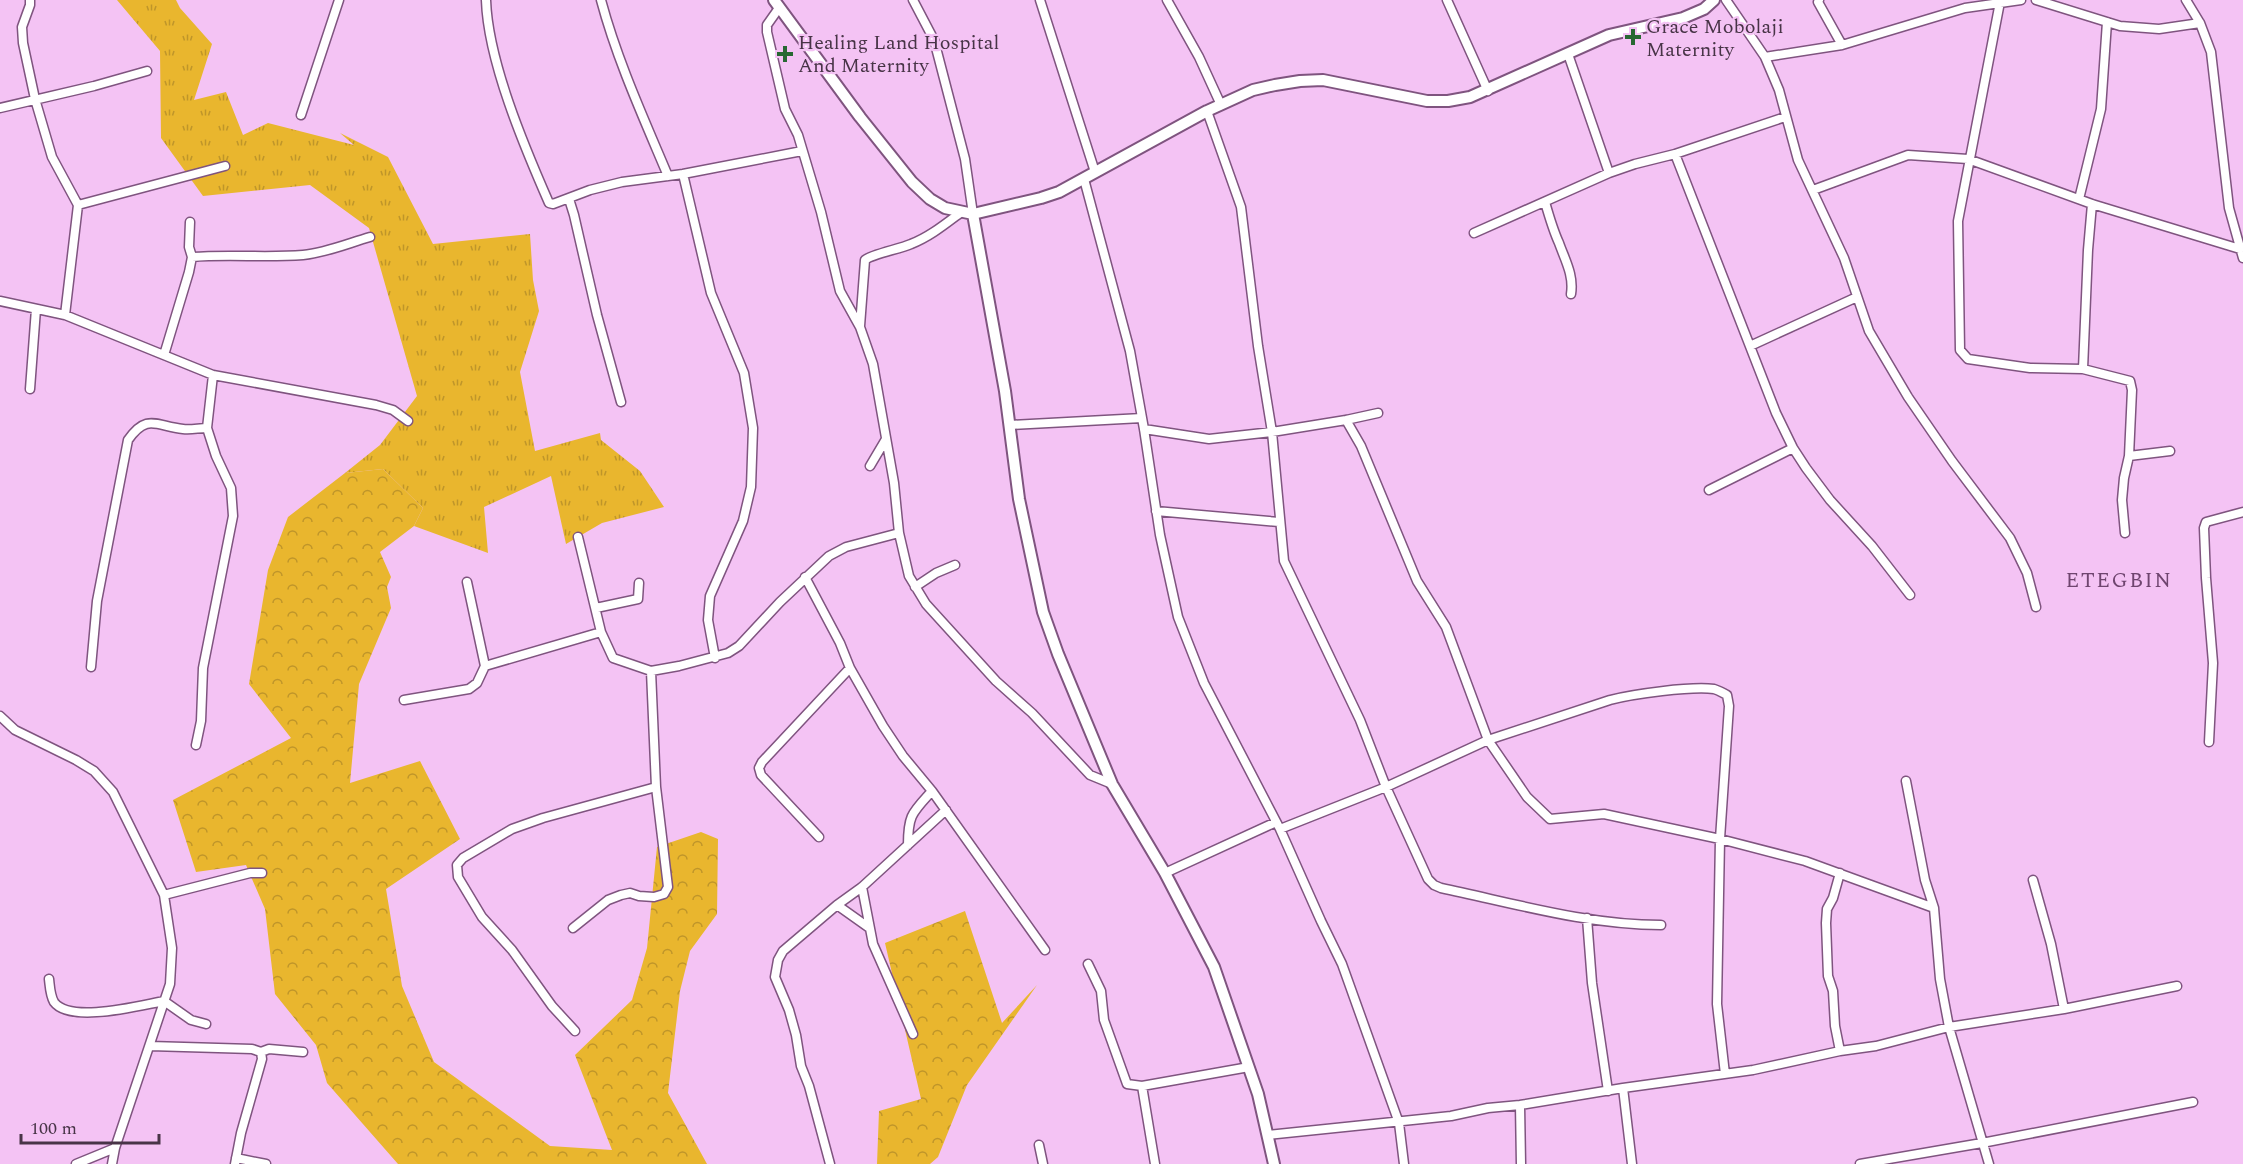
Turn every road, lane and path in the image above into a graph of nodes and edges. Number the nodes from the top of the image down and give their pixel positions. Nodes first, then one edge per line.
1 (30, 0) edge
2 (339, 0) edge
3 (486, 0) edge
4 (601, 0) edge
5 (913, 0) edge
6 (1040, 0) edge
7 (1167, 0) edge
8 (1447, 0) edge
9 (1714, 0) edge
10 (1726, 0) edge
11 (1819, 0) edge
12 (2021, 0) edge
13 (2036, 0) edge
14 (2186, 0) edge
15 (2000, 2) junction
16 (776, 4) edge
17 (2107, 21) junction
18 (2200, 23) junction
19 (1842, 45) junction
20 (1569, 54) junction
21 (1765, 57) junction
22 (147, 71) dead end
23 (1488, 91) junction
24 (35, 99) junction
25 (1221, 105) junction
26 (0, 108) edge
27 (1208, 111) junction
28 (301, 115) dead end
29 (1785, 117) junction
30 (802, 151) junction
31 (1675, 154) junction
32 (1968, 159) junction
33 (225, 166) dead end
34 (1095, 172) junction
35 (1609, 173) junction
36 (683, 174) junction
37 (668, 176) junction
38 (1084, 179) junction
39 (1813, 190) junction
40 (569, 199) junction
41 (2079, 199) junction
42 (1545, 202) junction
43 (2092, 204) junction
44 (78, 205) junction
45 (960, 213) junction
46 (973, 214) junction
47 (190, 222) dead end
48 (1474, 233) dead end
49 (370, 237) dead end
50 (2242, 254) edge
51 (192, 257) junction
52 (1571, 294) dead end
53 (1857, 297) junction
54 (0, 301) edge
55 (36, 309) junction
56 (65, 315) junction
57 (860, 327) junction
58 (1750, 346) junction
59 (164, 355) junction
60 (2083, 369) junction
61 (213, 375) junction
62 (30, 389) dead end
63 (621, 402) dead end
64 (1378, 413) dead end
65 (1142, 418) junction
66 (1346, 420) junction
67 (408, 422) dead end
68 (1010, 425) junction
69 (207, 428) junction
70 (1144, 429) junction
71 (1272, 432) junction
72 (886, 439) junction
73 (1793, 448) junction
74 (2170, 451) dead end
75 (2129, 456) junction
76 (870, 466) dead end
77 (1709, 490) dead end
78 (1156, 511) junction
79 (2243, 512) edge
80 (1279, 522) junction
81 (899, 533) junction
82 (2125, 533) dead end
83 (578, 537) dead end
84 (955, 565) dead end
85 (805, 577) junction
86 (467, 582) dead end
87 (639, 583) dead end
88 (915, 587) junction
89 (1910, 595) dead end
90 (2036, 607) dead end
91 (596, 608) junction
92 (601, 632) junction
93 (715, 658) junction
94 (485, 666) junction
95 (91, 667) dead end
96 (850, 668) junction
97 (651, 671) junction
98 (404, 700) dead end
99 (0, 716) edge
100 (1488, 740) junction
101 (2208, 742) dead end
102 (196, 745) dead end
103 (1906, 781) dead end
104 (1112, 784) junction
105 (656, 787) junction
106 (1386, 787) junction
107 (932, 791) junction
108 (946, 810) junction
109 (1278, 826) junction
110 (819, 837) dead end
111 (1720, 839) junction
112 (908, 845) junction
113 (262, 873) dead end
114 (1165, 873) junction
115 (1840, 873) junction
116 (2033, 880) dead end
117 (862, 887) junction
118 (164, 894) junction
119 (837, 905) junction
120 (1934, 908) junction
121 (1587, 918) junction
122 (1661, 924) dead end
123 (868, 927) junction
124 (573, 928) dead end
125 (1045, 950) dead end
126 (1088, 964) dead end
127 (49, 979) dead end
128 (2177, 986) dead end
129 (164, 1001) junction
130 (2064, 1009) junction
131 (206, 1024) dead end
132 (1949, 1028) junction
133 (576, 1031) dead end
134 (913, 1034) dead end
135 (150, 1046) junction
136 (1840, 1051) junction
137 (261, 1052) junction
138 (303, 1052) dead end
139 (1249, 1067) junction
140 (1725, 1074) junction
141 (1142, 1086) junction
142 (1623, 1088) junction
143 (1608, 1091) junction
144 (2193, 1102) dead end
145 (1520, 1105) junction
146 (1399, 1123) junction
147 (1268, 1135) junction
148 (1982, 1143) junction
149 (1040, 1145) dead end
150 (115, 1148) junction
151 (235, 1161) edge
152 (76, 1164) edge
153 (112, 1164) edge
154 (266, 1164) edge
155 (830, 1164) edge
156 (1043, 1164) edge
157 (1155, 1164) edge
158 (1274, 1164) edge
159 (1404, 1164) edge
160 (1521, 1164) edge
161 (1632, 1164) edge
162 (1861, 1164) edge
163 (1989, 1164) edge

1 - 24 street
2 - 28 street
3 - 40 street
4 - 37 street
5 - 46 street
6 - 34 street
7 - 25 street
8 - 23 street
9 - 20 street
10 - 21 street
11 - 19 street
12 - 15 street
13 - 17 street
14 - 18 street
15 - 19 street
15 - 32 street
16 - 30 street
16 - 45 street
17 - 18 street
17 - 41 street
18 - 50 street
19 - 21 street
20 - 23 street
20 - 35 street
21 - 29 street
22 - 24 street
23 - 25 street
24 - 26 street
24 - 44 street
25 - 27 street
27 - 34 street
27 - 71 street
29 - 31 street
29 - 39 street
30 - 36 street
30 - 57 street
31 - 35 street
31 - 58 street
32 - 39 street
32 - 41 street
32 - 60 street
33 - 44 street
34 - 38 street
35 - 42 street
36 - 37 street
36 - 93 street
37 - 40 street
38 - 46 street
38 - 65 street
39 - 53 street
40 - 63 street
41 - 43 street
42 - 48 street
42 - 52 street
43 - 50 street
43 - 60 street
44 - 56 street
45 - 46 street
45 - 57 street
46 - 68 street
47 - 51 street
49 - 51 street
51 - 59 street
53 - 58 street
53 - 90 street
54 - 55 street
55 - 56 street
55 - 62 street
56 - 59 street
57 - 72 street
58 - 73 street
59 - 61 street
60 - 75 street
61 - 67 street
61 - 69 street
64 - 66 street
65 - 68 street
65 - 70 street
66 - 71 street
66 - 100 street
68 - 104 street
69 - 95 street
69 - 102 street
70 - 71 street
70 - 78 street
71 - 80 street
72 - 76 street
72 - 81 street
73 - 77 street
73 - 89 street
74 - 75 street
75 - 82 street
78 - 80 street
78 - 109 street
79 - 101 street
80 - 106 street
81 - 85 street
81 - 88 street
83 - 91 street
84 - 88 street
85 - 93 street
85 - 96 street
86 - 94 street
87 - 91 street
88 - 104 street
91 - 92 street
92 - 94 street
92 - 97 street
93 - 97 street
94 - 98 street
96 - 107 street
96 - 110 street
97 - 105 street
99 - 118 street
100 - 106 street
100 - 111 street
100 - 111 street
103 - 120 street
104 - 114 street
105 - 124 street
105 - 133 street
106 - 109 street
106 - 121 street
107 - 108 street
107 - 112 street
108 - 112 street
108 - 125 street
109 - 114 street
109 - 146 street
111 - 115 street
111 - 140 street
112 - 117 street
113 - 118 street
114 - 139 street
115 - 120 street
115 - 136 street
116 - 130 street
117 - 119 street
117 - 123 street
118 - 129 street
119 - 123 street
119 - 155 street
120 - 132 street
121 - 122 street
121 - 143 street
123 - 134 street
126 - 141 street
127 - 129 street
128 - 130 street
129 - 131 street
129 - 135 street
130 - 132 street
132 - 136 street
132 - 148 street
135 - 137 street
135 - 150 street
136 - 140 street
137 - 138 street
137 - 151 street
139 - 141 street
139 - 147 street
140 - 142 street
141 - 157 street
142 - 143 street
142 - 161 street
143 - 145 street
144 - 148 street
145 - 146 street
145 - 160 street
146 - 147 street
146 - 159 street
147 - 158 street
148 - 162 street
148 - 163 street
149 - 156 street
150 - 152 street
150 - 153 street
151 - 154 street

